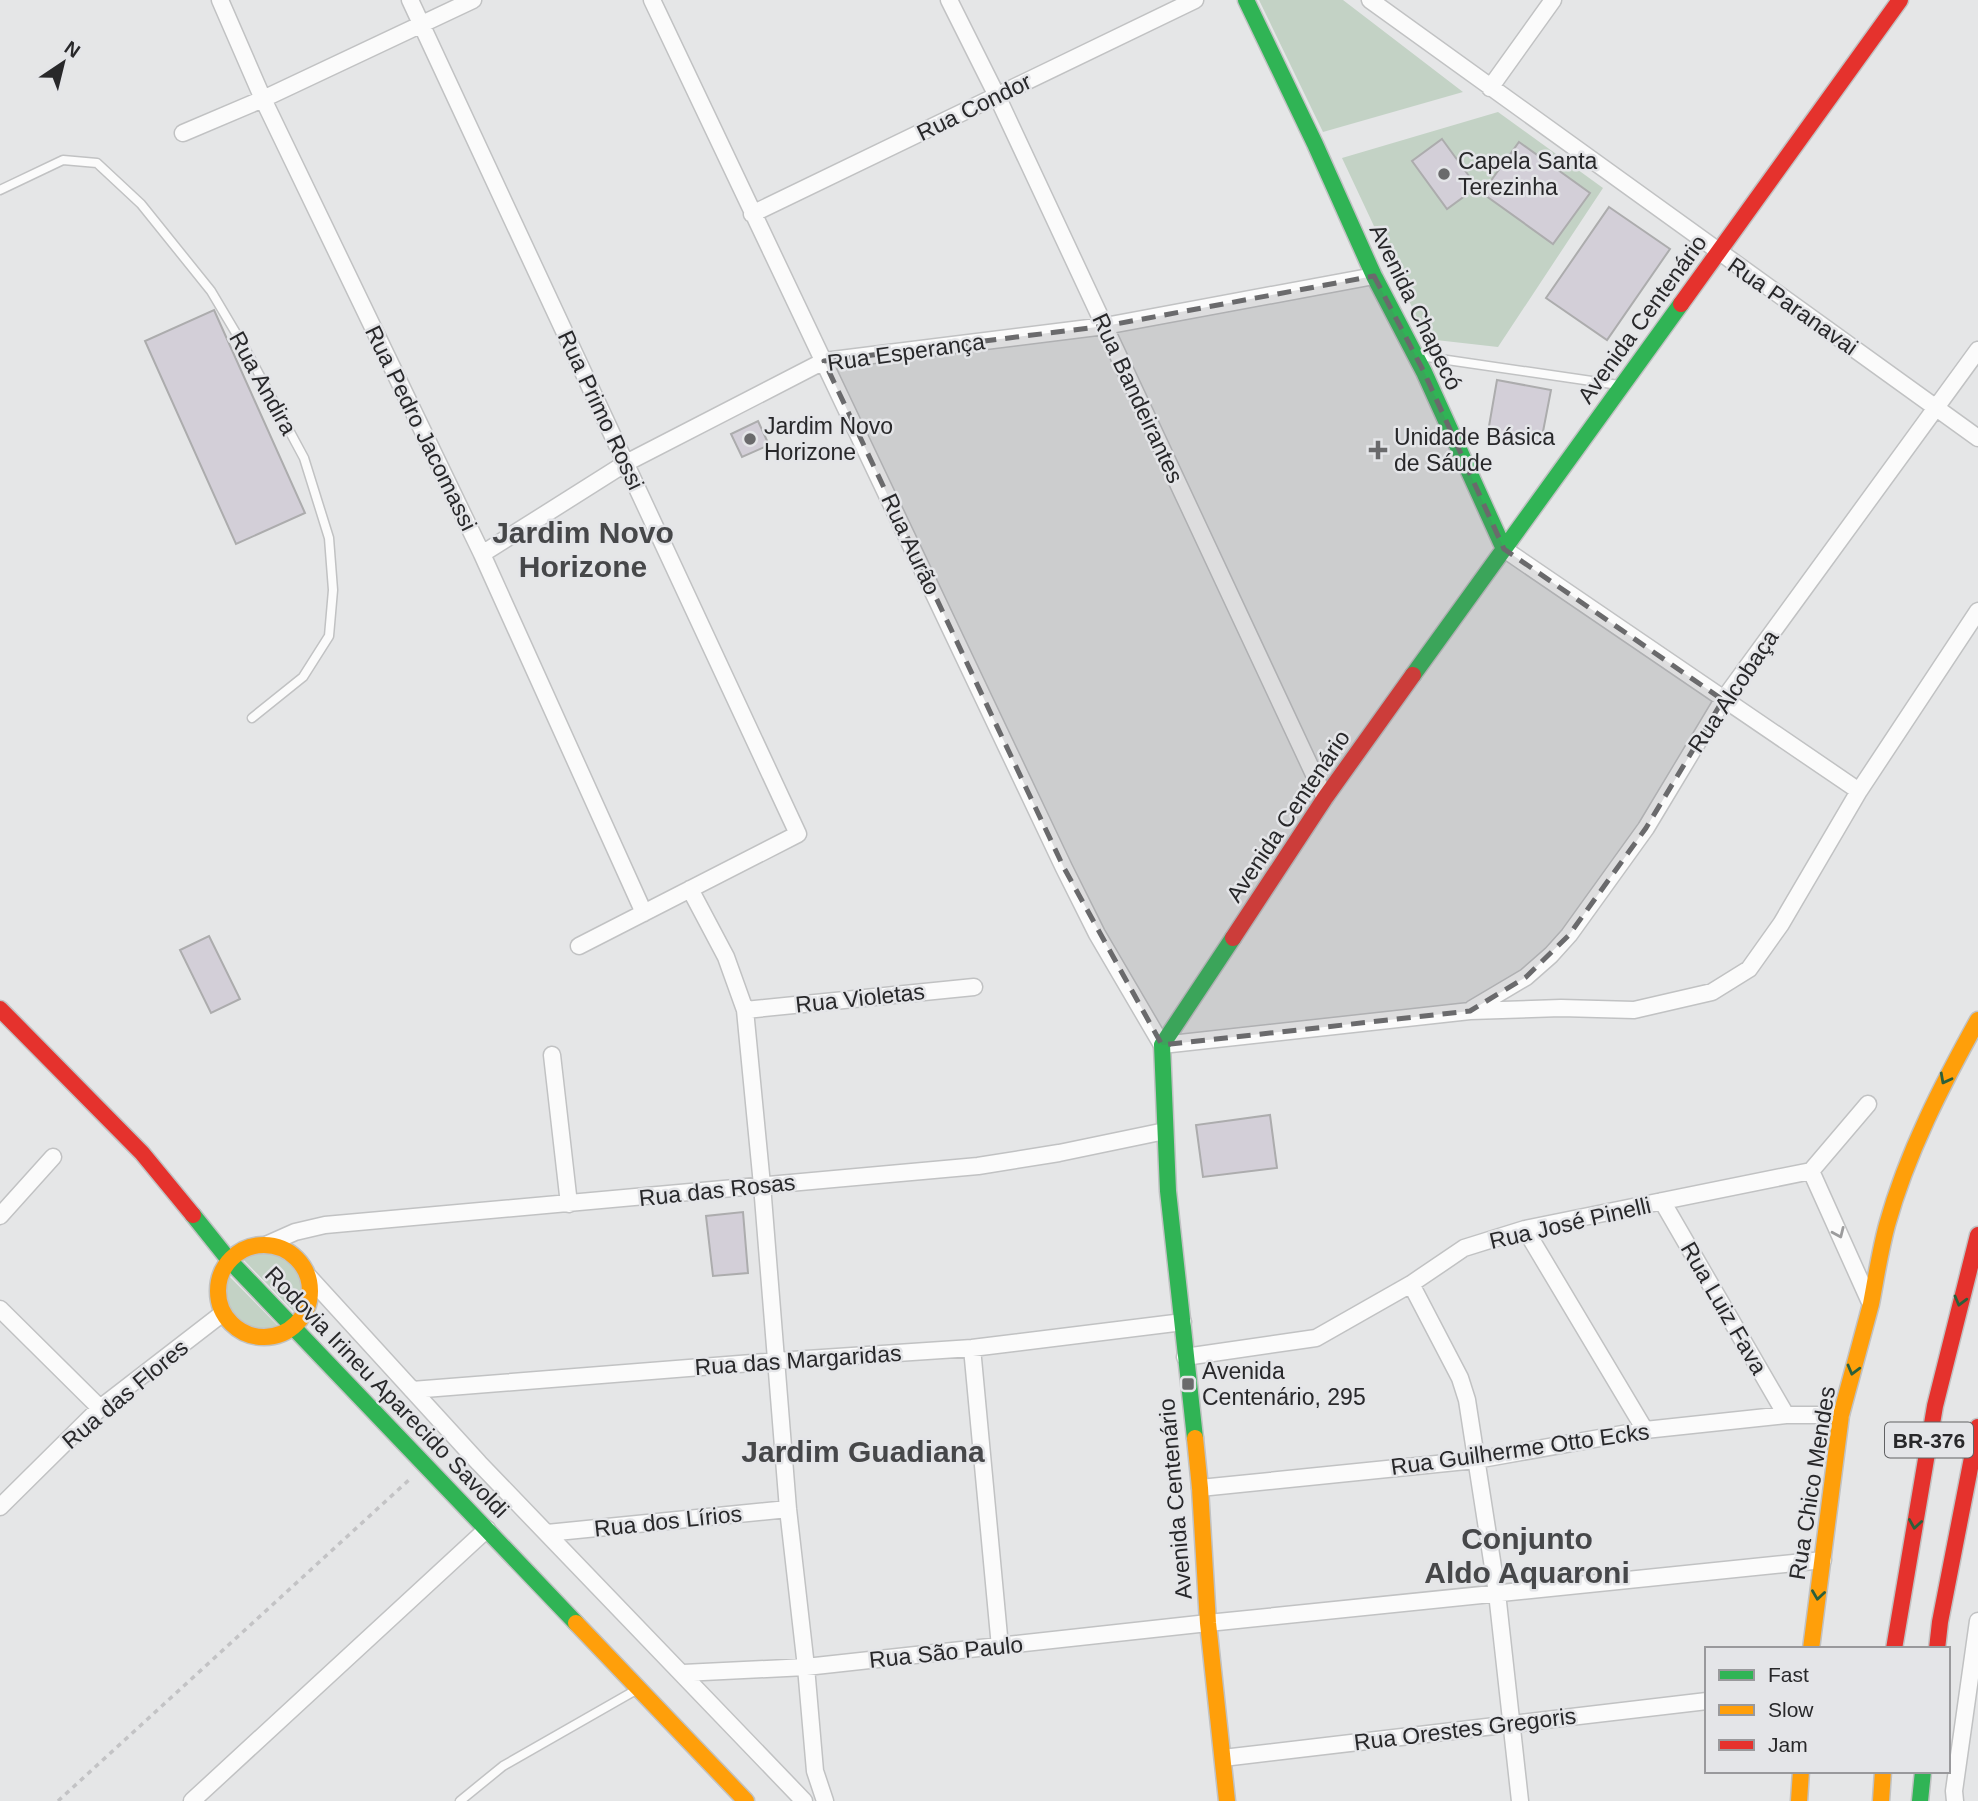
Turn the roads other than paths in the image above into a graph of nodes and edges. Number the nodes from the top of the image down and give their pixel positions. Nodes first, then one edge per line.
1 (220, 0) edge
2 (410, 0) edge
3 (473, 0) edge
4 (652, 0) edge
5 (948, 0) edge
6 (1195, 0) edge
7 (1246, 0) edge
8 (1370, 0) edge
9 (1553, 0) edge
10 (1900, 0) edge
11 (421, 23) junction
12 (1490, 88) junction
13 (997, 96) junction
14 (263, 99) junction
15 (183, 133) dead end
16 (0, 190) edge
17 (752, 214) junction
18 (1719, 253) junction
19 (1374, 276) junction
20 (1105, 326) junction
21 (1978, 350) edge
22 (1416, 355) junction
23 (824, 361) junction
24 (1622, 385) junction
25 (1935, 407) junction
26 (1978, 438) edge
27 (626, 463) junction
28 (1504, 549) junction
29 (482, 554) junction
30 (1978, 611) edge
31 (1723, 700) junction
32 (252, 718) dead end
33 (1859, 791) junction
34 (1325, 798) junction
35 (690, 889) junction
36 (644, 912) junction
37 (579, 946) dead end
38 (975, 987) dead end
39 (0, 1009) edge
40 (745, 1010) junction
41 (1470, 1010) junction
42 (1978, 1020) edge
43 (1162, 1045) junction
44 (552, 1055) dead end
45 (1868, 1104) dead end
46 (1165, 1131) junction
47 (53, 1157) dead end
48 (1811, 1171) junction
49 (762, 1185) junction
50 (1662, 1201) junction
51 (569, 1204) junction
52 (0, 1216) edge
53 (1525, 1229) junction
54 (1978, 1235) edge
55 (268, 1244) junction
56 (229, 1260) junction
57 (309, 1277) junction
58 (1411, 1284) junction
59 (1871, 1304) junction
60 (0, 1309) edge
61 (223, 1313) junction
62 (1183, 1322) junction
63 (294, 1326) junction
64 (972, 1348) junction
65 (1185, 1357) junction
66 (777, 1361) junction
67 (412, 1390) junction
68 (100, 1408) junction
69 (1786, 1415) junction
70 (1841, 1415) junction
71 (1978, 1427) edge
72 (1645, 1430) junction
73 (1476, 1460) junction
74 (1200, 1488) junction
75 (0, 1507) edge
76 (788, 1509) junction
77 (487, 1529) junction
78 (547, 1533) junction
79 (1823, 1560) junction
80 (1497, 1593) junction
81 (1978, 1621) edge
82 (1208, 1623) junction
83 (1000, 1647) junction
84 (1811, 1647) edge
85 (1894, 1647) edge
86 (1937, 1647) edge
87 (806, 1667) junction
88 (683, 1673) junction
89 (639, 1689) junction
90 (1705, 1701) edge
91 (1513, 1723) junction
92 (1223, 1758) junction
93 (1801, 1773) edge
94 (1883, 1773) edge
95 (1923, 1773) edge
96 (192, 1801) edge
97 (460, 1801) edge
98 (746, 1801) edge
99 (804, 1801) edge
100 (825, 1801) edge
101 (1227, 1801) edge
102 (1520, 1801) edge
103 (1799, 1801) edge
104 (1881, 1801) edge
105 (1920, 1801) edge
106 (1955, 1801) edge

1 - 14 street, Rua Pedro Jacomassi
2 - 11 street, Rua Primo Rossi
3 - 11 street
4 - 17 street, Rua Aurão
5 - 13 street, Rua Bandeirantes
6 - 13 street, Rua Condor
7 - 19 main road, Avenida Chapecó
8 - 12 street, Rua Paranavai
9 - 12 street
10 - 18 main road, Avenida Centenário
11 - 14 street
11 - 27 street, Rua Primo Rossi
12 - 18 street, Rua Paranavai
13 - 17 street, Rua Condor
13 - 20 street, Rua Bandeirantes
14 - 15 street
14 - 29 street, Rua Pedro Jacomassi
16 - 32 lane, Rua Andira
17 - 23 street, Rua Aurão
18 - 24 main road, Avenida Centenário
18 - 25 street, Rua Paranavai
19 - 20 street, Rua Esperança
19 - 22 main road, Avenida Chapecó
20 - 23 street, Rua Esperança
20 - 34 street, Rua Bandeirantes
21 - 25 street, Rua Alcobaça
22 - 24 lane
22 - 28 main road, Avenida Chapecó
23 - 27 street, Rua Esperança
23 - 43 street, Rua Aurão
24 - 28 main road, Avenida Centenário
25 - 26 street, Rua Paranavai
25 - 31 street, Rua Alcobaça
27 - 29 street, Rua Esperança
27 - 35 street, Rua Primo Rossi
28 - 31 street
28 - 34 main road, Avenida Centenário
29 - 36 street, Rua Pedro Jacomassi
30 - 33 street
31 - 33 street
31 - 41 street, Rua Alcobaça
33 - 41 street
34 - 43 main road, Avenida Centenário
35 - 36 street
35 - 40 street
36 - 37 street
38 - 40 street, Rua Violetas
39 - 56 main road, Rodovia Irineu Aparecido Savoldi
40 - 49 street
41 - 43 street
42 -> 59 main road, Rua Chico Mendes
43 - 46 main road, Avenida Centenário
44 - 51 street
45 - 48 street
46 - 49 street, Rua das Rosas
46 - 62 main road, Avenida Centenário
47 - 52 street
48 - 50 street, Rua José Pinelli
48 -> 59 street
49 - 51 street, Rua das Rosas
49 - 66 street
50 - 53 street, Rua José Pinelli
50 - 69 street, Rua Luiz Fava
51 - 55 street, Rua das Rosas
53 - 58 street, Rua José Pinelli
53 - 72 street
54 -> 85 main road, BR-376
55 - 56 main road
55 - 57 main road
56 - 61 main road
56 - 63 main road, Rodovia Irineu Aparecido Savoldi
57 - 63 main road
57 - 67 street
58 - 65 street, Rua José Pinelli
58 - 73 street
59 -> 70 main road, Rua Chico Mendes
60 - 68 street
61 - 63 main road
61 - 68 street, Rua das Flores
62 - 64 street, Rua das Margaridas
62 - 65 main road, Avenida Centenário
63 - 77 main road, Rodovia Irineu Aparecido Savoldi
64 - 66 street, Rua das Margaridas
64 - 83 street
65 - 74 main road, Avenida Centenário
66 - 67 street, Rua das Margaridas
66 - 76 street
67 - 78 street
68 - 75 street, Rua das Flores
69 - 70 street, Rua Guilherme Otto Ecks
69 - 72 street, Rua Guilherme Otto Ecks
70 - 79 main road, Rua Chico Mendes
71 - 86 main road, BR-376
72 - 73 street, Rua Guilherme Otto Ecks
73 - 74 street, Rua Guilherme Otto Ecks
73 - 80 street
74 - 82 main road, Avenida Centenário
76 - 78 street, Rua dos Lírios
76 - 87 street
77 - 89 main road, Rodovia Irineu Aparecido Savoldi
77 - 96 street
78 - 88 street
79 - 80 street, Rua São Paulo
79 -> 84 main road, Rua Chico Mendes
80 - 82 street, Rua São Paulo
80 - 91 street
81 - 106 street
82 - 83 street, Rua São Paulo
82 - 92 main road, Avenida Centenário
83 - 87 street, Rua São Paulo
87 - 88 street, Rua São Paulo
87 - 100 street
88 - 99 street
89 - 97 lane
89 - 98 main road, Rodovia Irineu Aparecido Savoldi
90 - 91 street, Rua Orestes Gregoris
91 - 92 street, Rua Orestes Gregoris
91 - 102 street
92 - 101 main road, Avenida Centenário
93 - 103 main road
94 - 104 main road
95 - 105 main road

